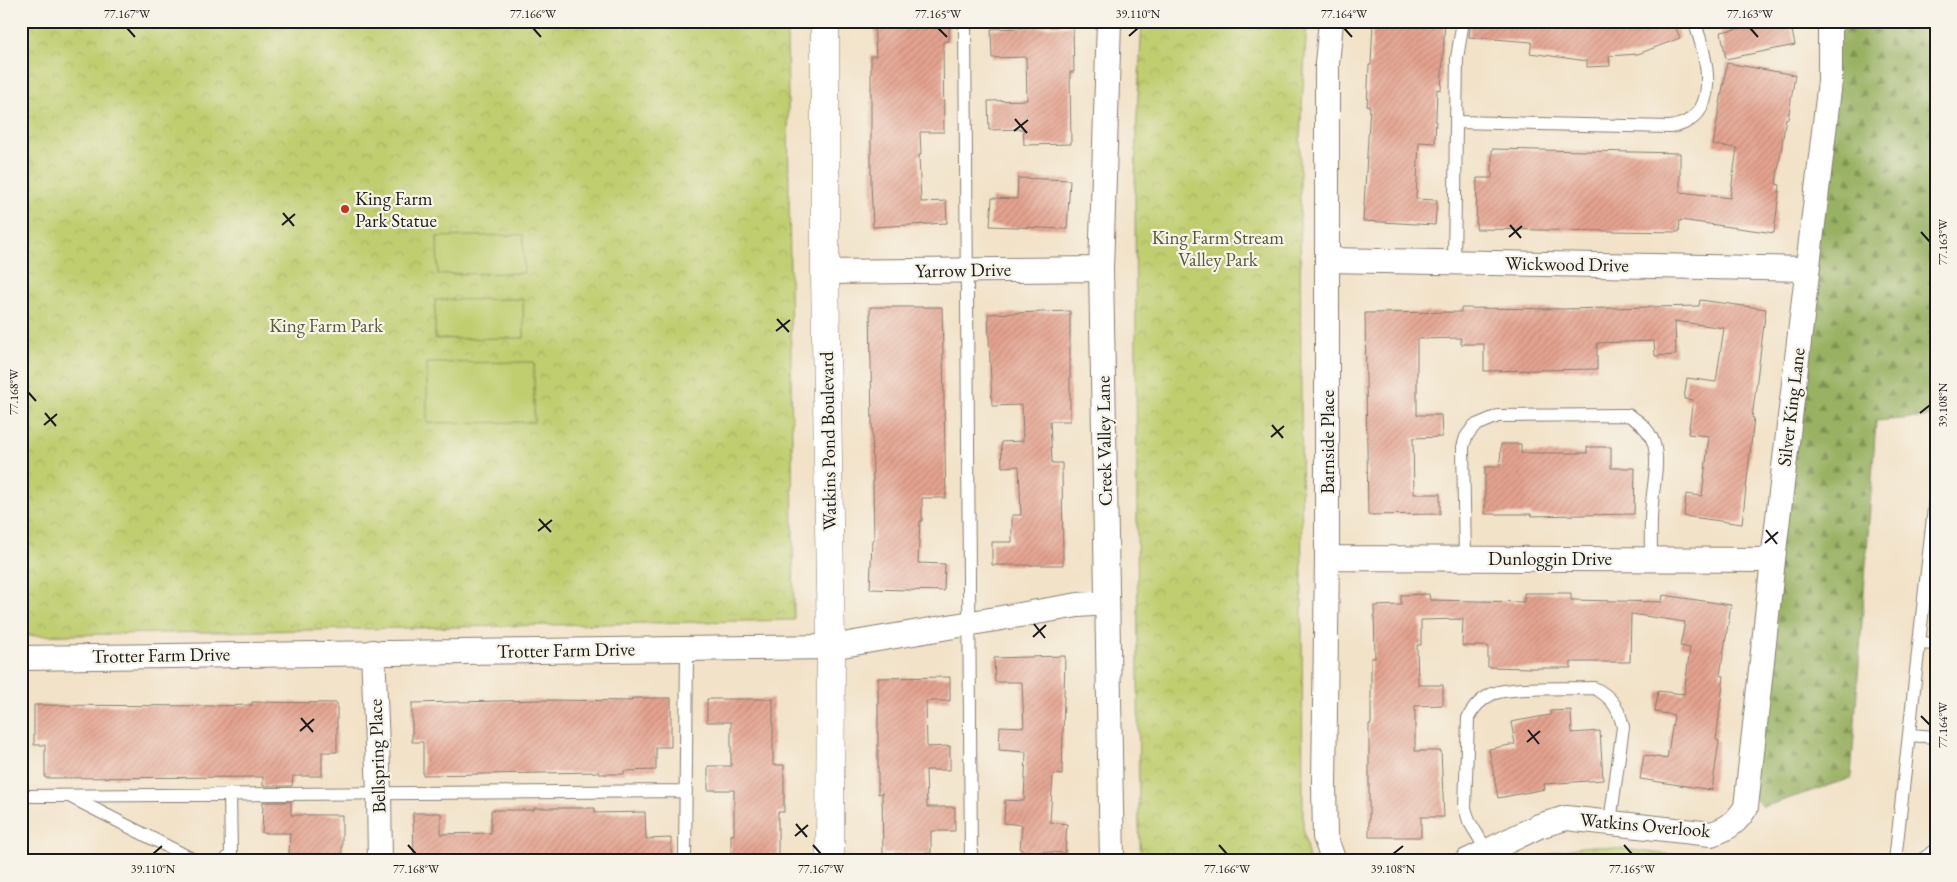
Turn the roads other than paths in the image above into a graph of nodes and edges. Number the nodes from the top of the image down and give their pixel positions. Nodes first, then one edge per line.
1 (825, 21) edge
2 (965, 21) edge
3 (1109, 21) edge
4 (1332, 21) edge
5 (1463, 21) edge
6 (1694, 21) edge
7 (1830, 21) edge
8 (1456, 122) junction
9 (1327, 260) junction
10 (1454, 262) junction
11 (1101, 269) junction
12 (1807, 269) junction
13 (967, 270) junction
14 (825, 272) junction
15 (1936, 490) edge
16 (1327, 558) junction
17 (1465, 558) junction
18 (1651, 559) junction
19 (1932, 559) edge
20 (1773, 560) junction
21 (1108, 603) junction
22 (968, 624) junction
23 (1919, 643) junction
24 (1936, 644) edge
25 (832, 647) junction
26 (687, 649) junction
27 (373, 652) junction
28 (21, 658) edge
29 (1909, 735) junction
30 (1936, 737) edge
31 (686, 791) junction
32 (379, 792) junction
33 (1749, 792) joint
34 (230, 794) junction
35 (21, 796) edge
36 (67, 796) junction
37 (1610, 822) junction
38 (1936, 850) edge
39 (1477, 856) edge
40 (196, 861) edge
41 (225, 861) edge
42 (380, 861) edge
43 (686, 861) edge
44 (830, 861) edge
45 (970, 861) edge
46 (1112, 861) edge
47 (1334, 861) edge
48 (1895, 861) edge
49 (1920, 861) edge

1 - 14 street, Watkins Pond Boulevard
2 - 13 lane
3 - 11 street, Creek Valley Lane
4 - 9 street, Barnside Place
5 - 8 lane
6 - 8 lane
7 - 12 street, Silver King Lane
8 - 10 lane
9 - 10 street, Wickwood Drive
9 - 16 street, Barnside Place
10 - 12 street, Wickwood Drive
11 - 13 street, Yarrow Drive
11 - 21 street, Creek Valley Lane
12 - 20 street, Silver King Lane
13 - 14 street, Yarrow Drive
13 - 22 lane
14 - 25 street, Watkins Pond Boulevard
15 - 19 lane
16 - 17 street, Dunloggin Drive
16 - 47 street, Barnside Place
17 - 18 street, Dunloggin Drive
17 - 18 lane
18 - 20 street, Dunloggin Drive
19 - 23 lane
20 - 33 street, Silver King Lane
21 - 22 street, Trotter Farm Drive
21 - 46 street, Creek Valley Lane
22 - 25 street, Trotter Farm Drive
22 - 45 lane
23 - 24 lane
23 - 29 lane
25 - 26 street, Trotter Farm Drive
25 - 44 street, Watkins Pond Boulevard
26 - 27 street, Trotter Farm Drive
26 - 31 lane
27 - 28 street, Trotter Farm Drive
27 - 32 street, Bellspring Place
29 - 30 lane
29 - 48 lane
31 - 32 lane
31 - 43 lane
32 - 34 lane
32 - 42 street, Bellspring Place
33 - 37 street, Watkins Overlook
34 - 36 lane
34 - 41 lane
35 - 36 lane
36 - 40 lane
37 - 39 street, Watkins Overlook
37 - 39 lane
38 - 49 lane

